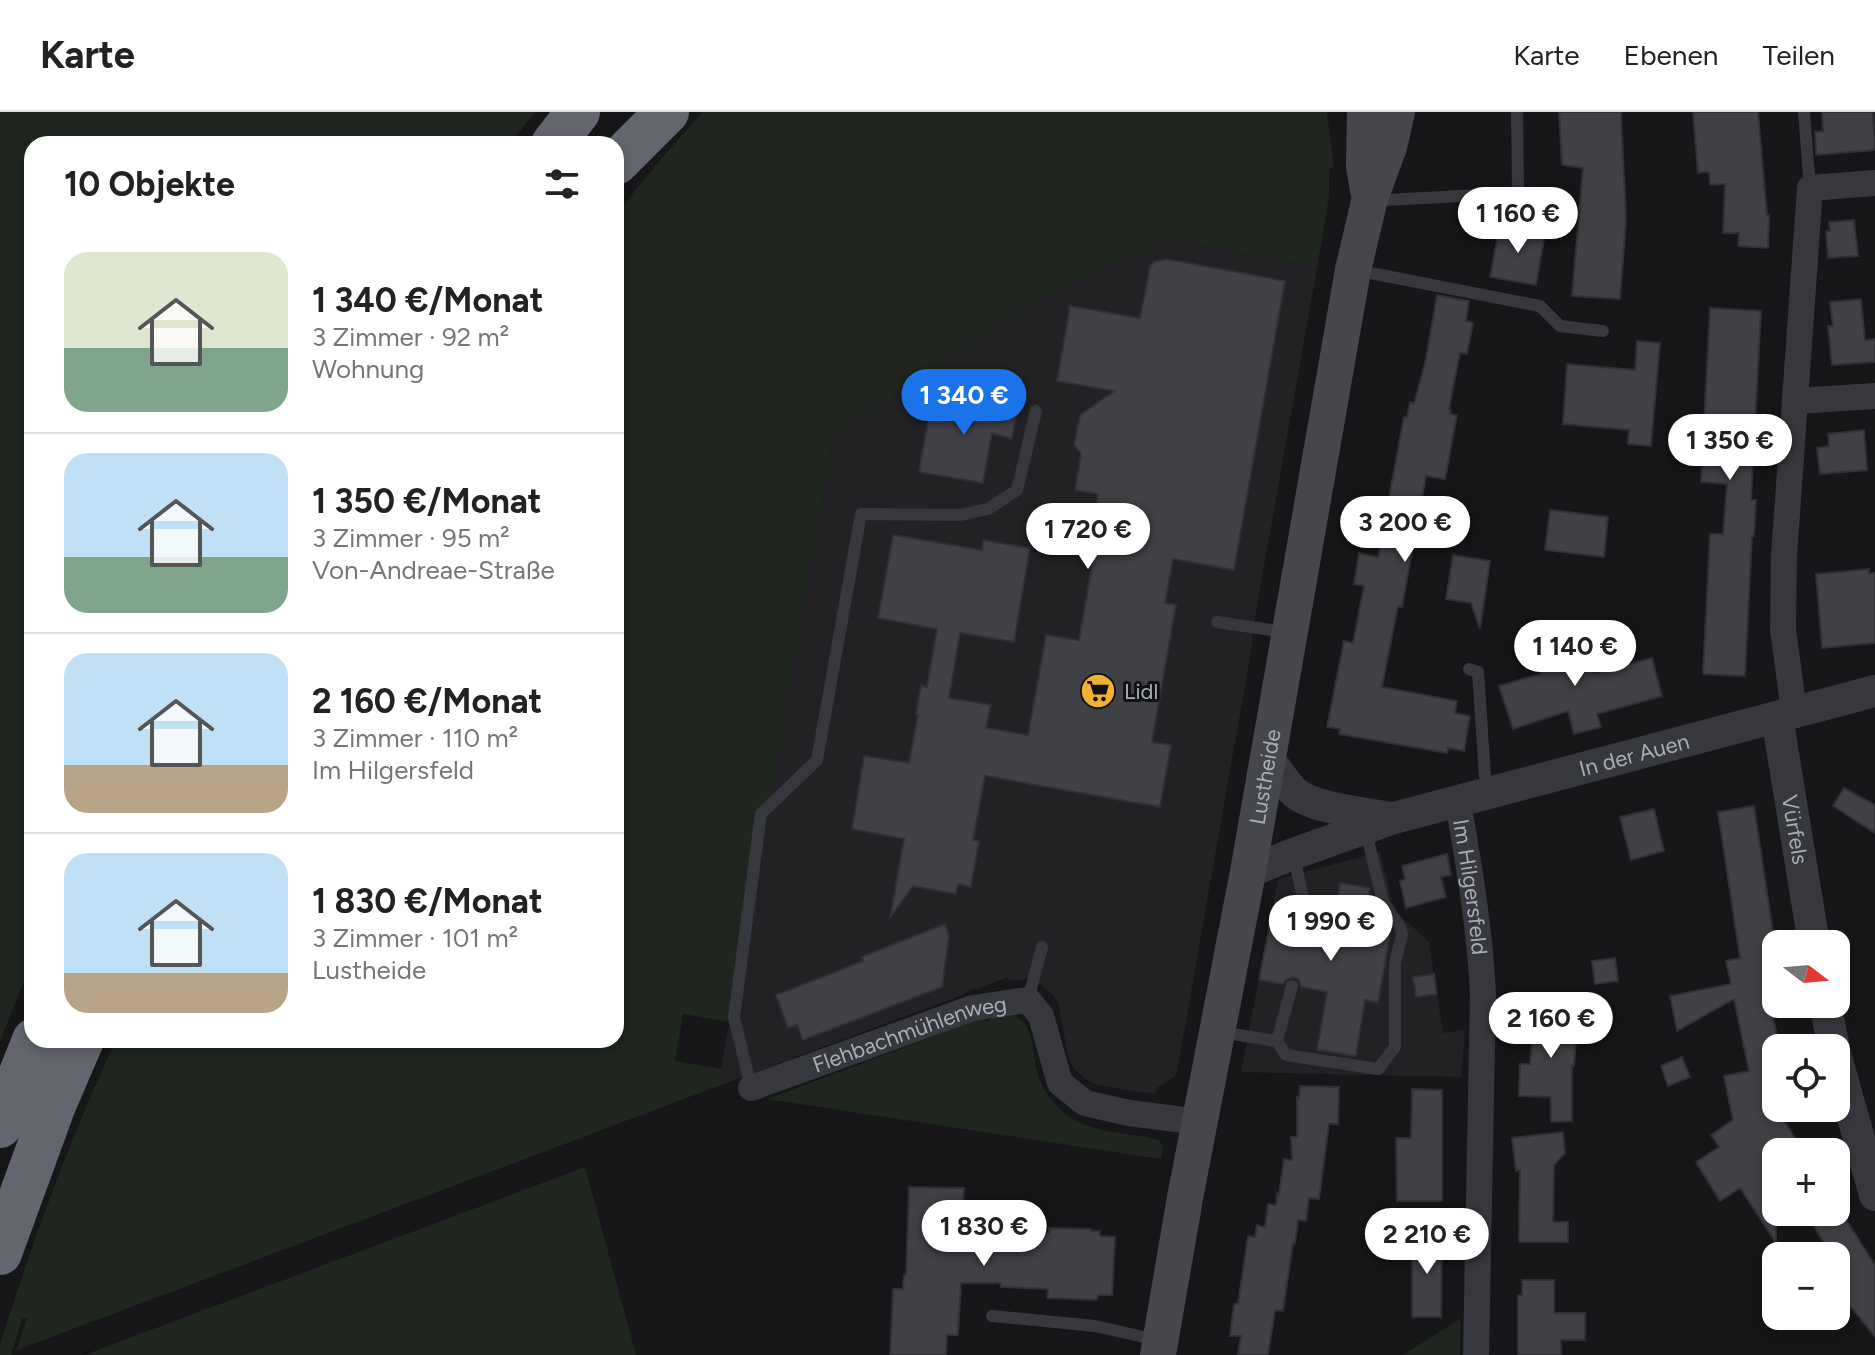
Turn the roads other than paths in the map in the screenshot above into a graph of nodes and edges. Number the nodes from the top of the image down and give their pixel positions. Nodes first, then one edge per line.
1 (578, 112) edge
2 (636, 112) edge
3 (667, 112) edge
4 (1517, 112) edge
5 (1804, 112) edge
6 (1380, 121) edge
7 (559, 136) edge
8 (617, 136) edge
9 (624, 155) edge
10 (1875, 183) edge
11 (1810, 188) junction
12 (1370, 198) junction
13 (1353, 270) junction
14 (1603, 331) dead end
15 (1875, 396) edge
16 (1796, 401) junction
17 (1036, 411) dead end
18 (1217, 622) dead end
19 (1289, 633) junction
20 (1469, 669) dead end
21 (1875, 691) edge
22 (1786, 714) junction
23 (1267, 757) junction
24 (1472, 798) junction
25 (1379, 823) junction
26 (1293, 854) junction
27 (1248, 872) junction
28 (1306, 912) dead end
29 (1812, 930) edge
30 (1042, 947) dead end
31 (1292, 986) dead end
32 (1028, 1000) junction
33 (1217, 1031) junction
34 (1277, 1041) junction
35 (31, 1048) edge
36 (79, 1048) edge
37 (751, 1088) joint
38 (1850, 1107) edge
39 (1200, 1122) junction
40 (0, 1126) edge
41 (1875, 1195) edge
42 (0, 1253) edge
43 (992, 1316) dead end
44 (1159, 1348) edge
45 (1476, 1355) edge

1 - 7 highway
2 - 8 highway
3 - 9 highway
4 - 12 lane
5 - 11 lane
6 - 12 main road, Lustheide
10 - 11 street
11 - 16 street
12 - 13 main road, Lustheide
13 - 14 lane
13 - 19 main road, Lustheide
15 - 16 street
16 - 22 street
17 - 37 lane
18 - 19 lane
19 - 23 main road, Lustheide
20 - 24 lane
21 - 22 street, In der Auen
22 - 24 street, In der Auen
22 - 29 street, Vürfels
23 - 25 street, In der Auen
23 - 27 main road, Lustheide
24 - 25 street, In der Auen
24 - 45 street, Im Hilgersfeld
25 - 26 street, In der Auen
25 - 34 lane
26 - 27 street, In der Auen
26 - 28 lane
27 - 33 main road, Lustheide
30 - 32 lane
31 - 34 lane
32 - 37 street, Flehbachmühlenweg
32 - 39 street, Flehbachmühlenweg
33 - 34 lane
33 - 39 main road, Lustheide
35 - 40 highway
36 - 42 highway
38 - 41 street
39 - 44 main road, Lustheide
43 - 44 lane

